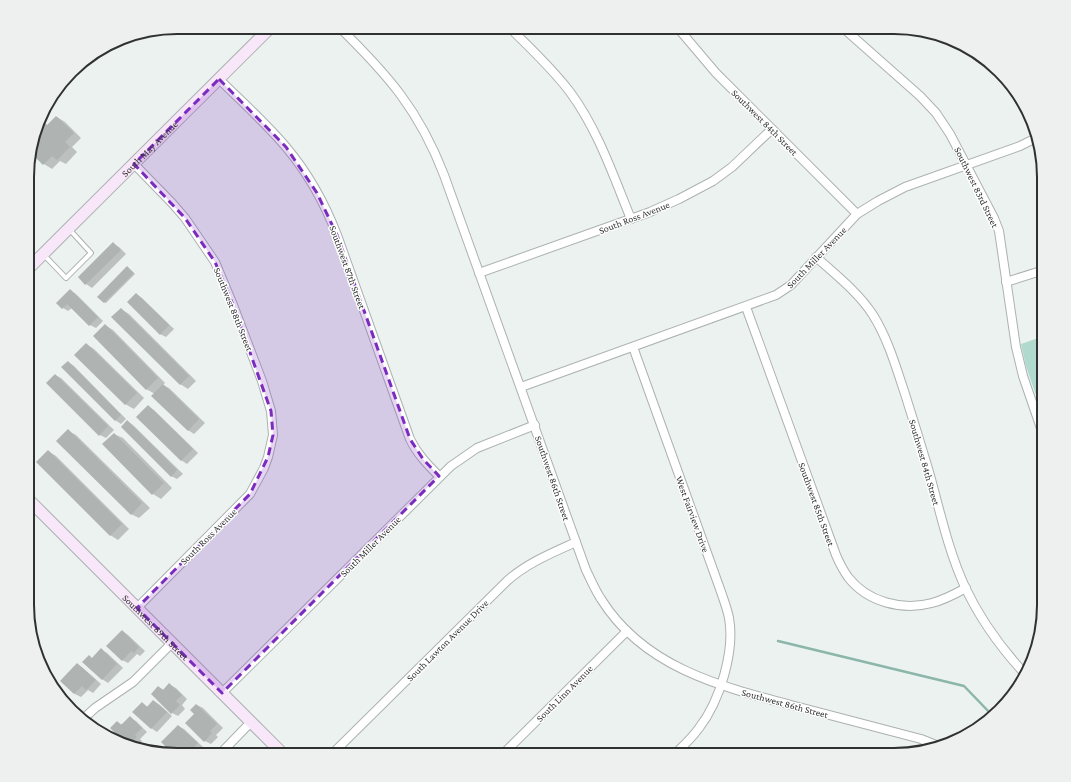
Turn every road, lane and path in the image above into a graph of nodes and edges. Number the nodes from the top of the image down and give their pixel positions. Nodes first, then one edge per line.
1 (264, 34) edge
2 (346, 34) edge
3 (516, 34) edge
4 (683, 34) edge
5 (850, 34) edge
6 (219, 79) junction
7 (772, 129) junction
8 (1032, 140) edge
9 (134, 164) junction
10 (967, 166) junction
11 (856, 214) junction
12 (631, 219) junction
13 (68, 229) junction
14 (43, 254) junction
15 (816, 257) junction
16 (34, 263) edge
17 (1037, 272) edge
18 (479, 273) junction
19 (1006, 282) junction
20 (746, 307) junction
21 (633, 347) junction
22 (521, 387) junction
23 (1037, 416) edge
24 (535, 425) junction
25 (268, 457) joint
26 (439, 476) junction
27 (34, 505) edge
28 (576, 542) junction
29 (966, 588) junction
30 (137, 608) junction
31 (626, 631) junction
32 (172, 643) junction
33 (1021, 670) edge
34 (720, 684) junction
35 (222, 693) junction
36 (87, 716) edge
37 (251, 722) junction
38 (931, 743) edge
39 (226, 748) edge
40 (277, 748) edge
41 (338, 748) edge
42 (509, 748) edge
43 (680, 748) edge

1 - 6 main road, South May Avenue
2 - 18 street, Southwest 86th Street
3 - 12 street
4 - 7 street, Southwest 84th Street
5 - 10 street, Southwest 83rd Street
6 - 9 main road, South May Avenue
6 - 26 street, Southwest 87th Street
7 - 11 street, Southwest 84th Street
7 - 12 street, South Ross Avenue
8 - 10 street, South Miller Avenue
9 - 13 main road, South May Avenue
9 - 25 street, Southwest 88th Street
10 - 11 street, South Miller Avenue
10 - 19 street, Southwest 83rd Street
11 - 15 street, South Miller Avenue
12 - 18 street, South Ross Avenue
13 - 14 main road, South May Avenue
13 - 14 lane
14 - 16 main road, South May Avenue
15 - 20 street, South Miller Avenue
15 - 29 street, Southwest 84th Street
17 - 19 street
18 - 22 street, Southwest 86th Street
19 - 23 street, Southwest 83rd Street
20 - 21 street, South Miller Avenue
20 - 29 street, Southwest 85th Street
21 - 22 street, South Miller Avenue
21 - 34 street, West Fairview Drive
22 - 24 street, Southwest 86th Street
24 - 26 street, South Miller Avenue
24 - 28 street, Southwest 86th Street
25 - 30 street, South Ross Avenue
26 - 35 street, South Miller Avenue
27 - 30 main road, Southwest 89th Street
28 - 31 street, Southwest 86th Street
28 - 41 street, South Lawton Avenue Drive
29 - 33 street, Southwest 84th Street
30 - 32 main road, Southwest 89th Street
31 - 34 street, Southwest 86th Street
31 - 42 street, South Linn Avenue
32 - 35 main road, Southwest 89th Street
32 - 36 street
34 - 38 street, Southwest 86th Street
34 - 43 street, West Fairview Drive
35 - 37 main road, Southwest 89th Street
37 - 39 street
37 - 40 main road, Southwest 89th Street

